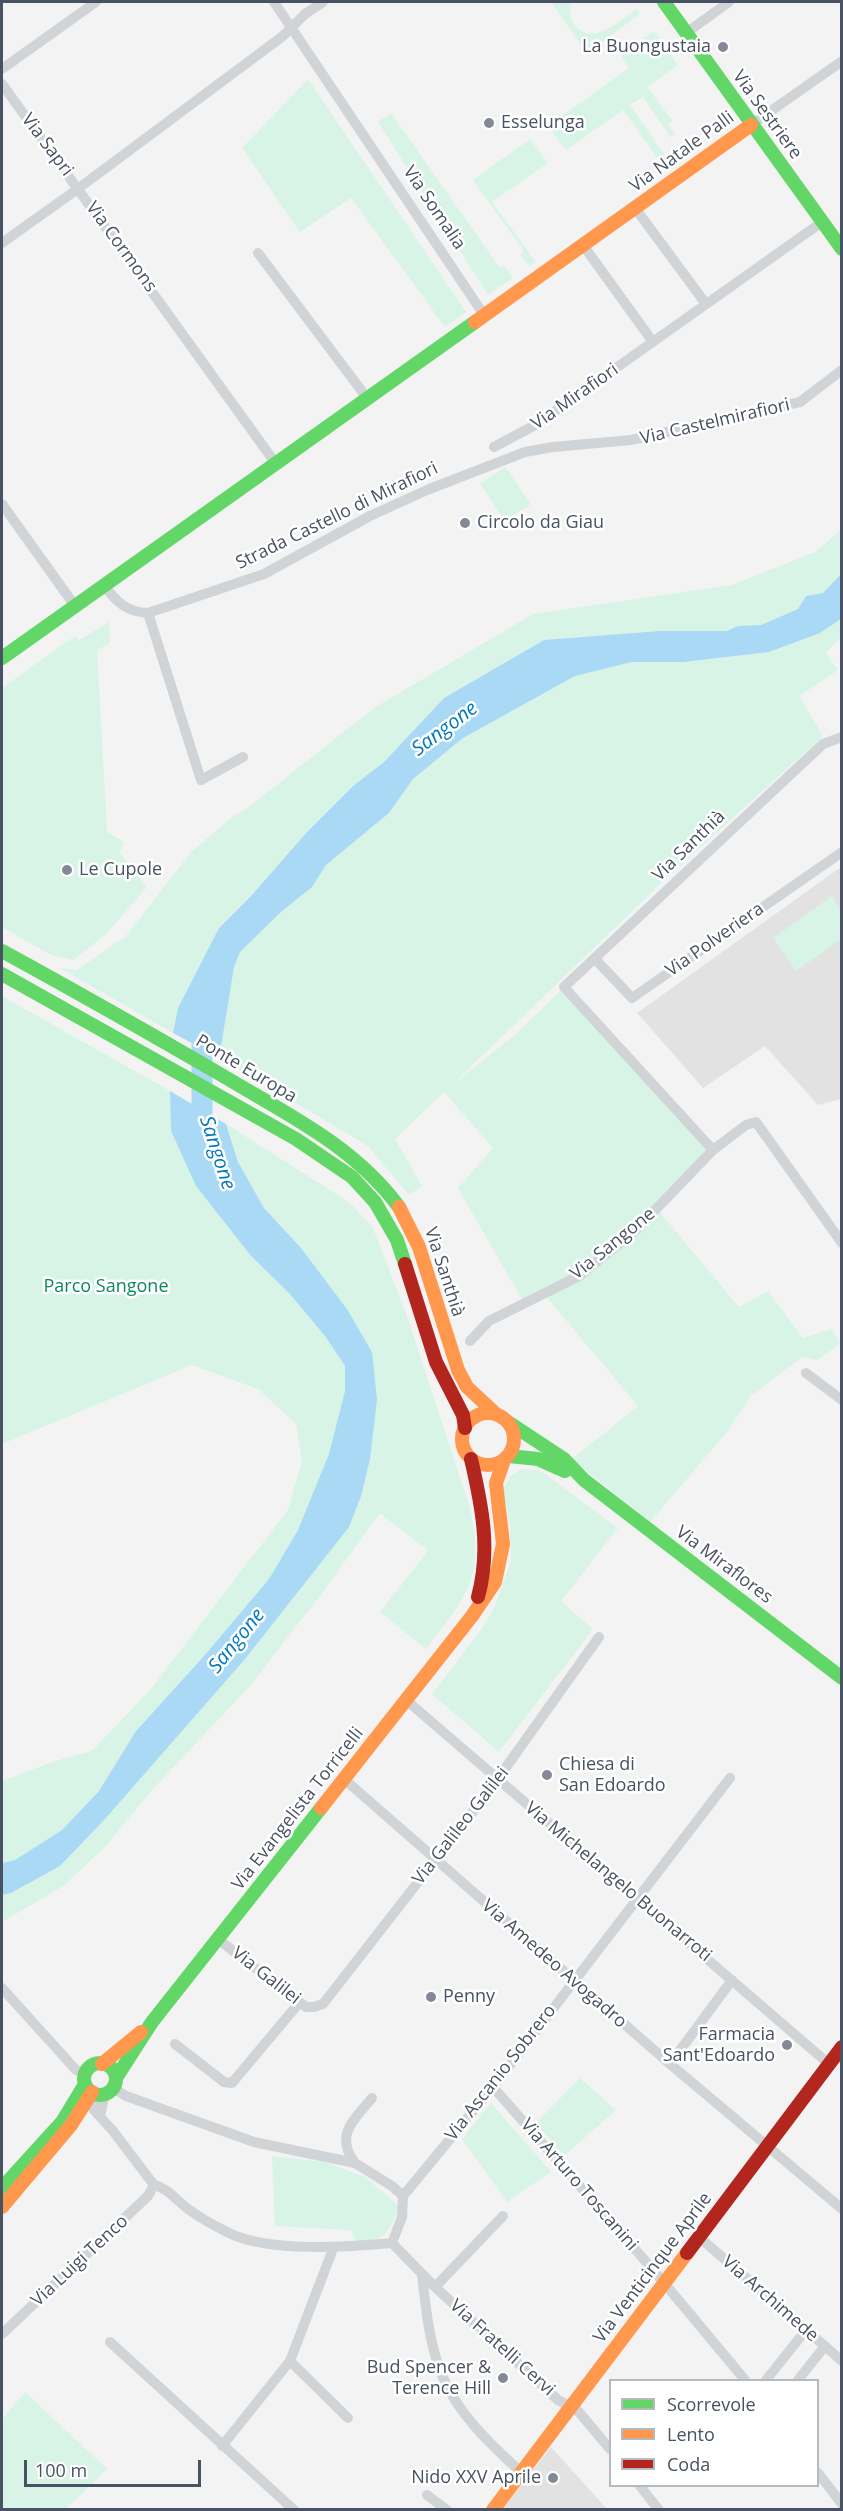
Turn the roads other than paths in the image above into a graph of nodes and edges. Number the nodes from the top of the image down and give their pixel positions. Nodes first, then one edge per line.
1 (96, 2) edge
2 (274, 2) edge
3 (323, 2) edge
4 (664, 2) edge
5 (729, 2) edge
6 (81, 6) edge
7 (291, 27) junction
8 (686, 33) junction
9 (842, 61) edge
10 (2, 69) edge
11 (2, 84) edge
12 (751, 125) junction
13 (79, 188) junction
14 (635, 208) junction
15 (822, 222) junction
16 (2, 243) edge
17 (583, 245) junction
18 (842, 249) edge
19 (258, 253) dead end
20 (706, 304) junction
21 (484, 315) junction
22 (653, 342) junction
23 (842, 370) edge
24 (367, 398) junction
25 (577, 446) joint
26 (494, 447) dead end
27 (276, 464) junction
28 (2, 504) edge
29 (104, 585) junction
30 (75, 606) junction
31 (148, 613) junction
32 (2, 658) edge
33 (842, 737) edge
34 (243, 757) dead end
35 (842, 852) edge
36 (2, 951) edge
37 (596, 960) junction
38 (2, 974) edge
39 (343, 1149) joint
40 (713, 1150) junction
41 (333, 1163) joint
42 (837, 1228) edge
43 (842, 1243) edge
44 (470, 1341) dead end
45 (806, 1373) dead end
46 (842, 1400) edge
47 (502, 1418) junction
48 (465, 1428) junction
49 (506, 1458) junction
50 (471, 1459) junction
51 (584, 1480) junction
52 (472, 1616) junction
53 (599, 1637) dead end
54 (842, 1678) edge
55 (406, 1700) junction
56 (730, 1778) dead end
57 (344, 1779) junction
58 (498, 1779) junction
59 (434, 1859) junction
60 (637, 1899) junction
61 (219, 1940) junction
62 (732, 1980) junction
63 (574, 1981) junction
64 (2, 1988) edge
65 (299, 2003) junction
66 (314, 2007) joint
67 (152, 2022) junction
68 (176, 2043) dead end
69 (842, 2047) edge
70 (102, 2064) junction
71 (670, 2064) junction
72 (829, 2064) junction
73 (99, 2086) junction
74 (493, 2087) junction
75 (372, 2098) dead end
76 (768, 2146) junction
77 (355, 2163) junction
78 (154, 2185) junction
79 (2, 2188) edge
80 (403, 2196) junction
81 (2, 2207) edge
82 (842, 2210) edge
83 (503, 2216) dead end
84 (699, 2237) junction
85 (392, 2243) junction
86 (333, 2248) junction
87 (422, 2275) junction
88 (664, 2283) junction
89 (435, 2288) junction
90 (806, 2330) junction
91 (2, 2334) edge
92 (110, 2342) dead end
93 (825, 2346) junction
94 (290, 2361) junction
95 (842, 2361) edge
96 (744, 2379) edge
97 (767, 2379) edge
98 (799, 2379) edge
99 (571, 2406) junction
100 (348, 2418) dead end
101 (222, 2446) junction
102 (609, 2448) edge
103 (521, 2472) junction
104 (819, 2474) edge
105 (641, 2487) edge
106 (427, 2494) dead end
107 (842, 2504) edge
108 (294, 2510) edge
109 (447, 2510) edge
110 (493, 2510) edge
111 (659, 2510) edge

1 - 6 street
2 - 7 street, Via Somalia
3 - 7 street, Via Cormons
4 - 8 street, Via Sestriere
5 - 8 street
6 - 10 street
7 - 13 street, Via Cormons
7 - 21 street, Via Somalia
8 - 12 street, Via Sestriere
9 - 12 street
11 - 13 street, Via Sapri
12 - 14 street, Via Natale Palli
12 - 15 street, Via Sestriere
13 - 16 street, Via Sapri
13 - 27 street, Via Cormons
14 - 17 street, Via Natale Palli
14 - 20 street
15 - 18 street, Via Sestriere
15 - 20 street
17 - 21 street
17 - 22 street
19 - 24 street
20 - 22 street, Via Mirafiori
21 - 24 street
22 - 26 street, Via Mirafiori
23 - 25 street, Via Castelmirafiori
24 - 27 street
25 - 31 street, Strada Castello di Mirafiori
27 - 29 street
28 - 30 street
29 - 30 street
29 - 31 street
30 - 32 street
31 - 34 street
33 - 37 street, Via Santhià
35 - 37 street, Via Polveriera
36 - 39 street, Ponte Europa
37 - 40 street, Via Santhià
38 - 41 street, Ponte Europa
39 - 47 street, Via Santhià
40 - 42 street, Via Sangone
40 - 44 street, Via Sangone
41 - 48 street, Via Santhià
42 - 43 street
45 - 46 street
47 - 48 street
47 - 49 street
47 - 51 street, Via Miraflores
48 - 50 street
49 - 50 street
49 - 51 street, Via Miraflores
49 - 52 street, Via Evangelista Torricelli
50 - 52 street, Via Evangelista Torricelli
51 - 54 street, Via Miraflores
52 - 55 street, Via Evangelista Torricelli
53 - 58 street, Via Galileo Galilei
55 - 57 street, Via Evangelista Torricelli
55 - 58 street, Via Michelangelo Buonarroti
56 - 60 street, Via Ascanio Sobrero
57 - 59 street, Via Amedeo Avogadro
57 - 61 street, Via Evangelista Torricelli
58 - 59 street, Via Galileo Galilei
58 - 60 street, Via Michelangelo Buonarroti
59 - 63 street, Via Amedeo Avogadro
59 - 66 street, Via Galileo Galilei
60 - 62 street, Via Michelangelo Buonarroti
60 - 63 street, Via Ascanio Sobrero
61 - 65 street, Via Galilei
61 - 67 street, Via Evangelista Torricelli
62 - 71 street
62 - 72 street, Via Michelangelo Buonarroti
63 - 71 street, Via Amedeo Avogadro
63 - 74 street, Via Ascanio Sobrero
64 - 73 street
65 - 66 street, Via Galilei
65 - 68 street
67 - 70 street, Via Evangelista Torricelli
67 - 73 street, Via Evangelista Torricelli
69 - 72 street, Via Venticinque Aprile
70 - 73 street, Via Evangelista Torricelli
70 - 73 street
71 - 76 street, Via Amedeo Avogadro
72 - 76 street, Via Venticinque Aprile
73 - 77 street
73 - 78 street
73 - 79 street, Via Evangelista Torricelli
73 - 81 street, Via Evangelista Torricelli
74 - 80 street, Via Ascanio Sobrero
74 - 88 street, Via Arturo Toscanini
75 - 77 street
76 - 82 street, Via Amedeo Avogadro
76 - 84 street, Via Venticinque Aprile
77 - 80 street
78 - 86 street
78 - 91 street, Via Luigi Tenco
80 - 85 street
83 - 89 street, Via Fratelli Cervi
84 - 88 street, Via Venticinque Aprile
84 - 90 street, Via Archimede
85 - 86 street
85 - 87 street, Via Fratelli Cervi
86 - 94 street
87 - 89 street, Via Fratelli Cervi
87 - 103 street
88 - 96 street, Via Arturo Toscanini
88 - 99 street, Via Venticinque Aprile
89 - 99 street, Via Fratelli Cervi
90 - 93 street, Via Archimede
90 - 97 street
92 - 101 street
93 - 95 street, Via Archimede
93 - 98 street
94 - 100 street
94 - 101 street
99 - 102 street, Via Fratelli Cervi
99 - 103 street, Via Venticinque Aprile
101 - 108 street
103 - 110 street, Via Venticinque Aprile
104 - 107 street
105 - 111 street
106 - 109 street

